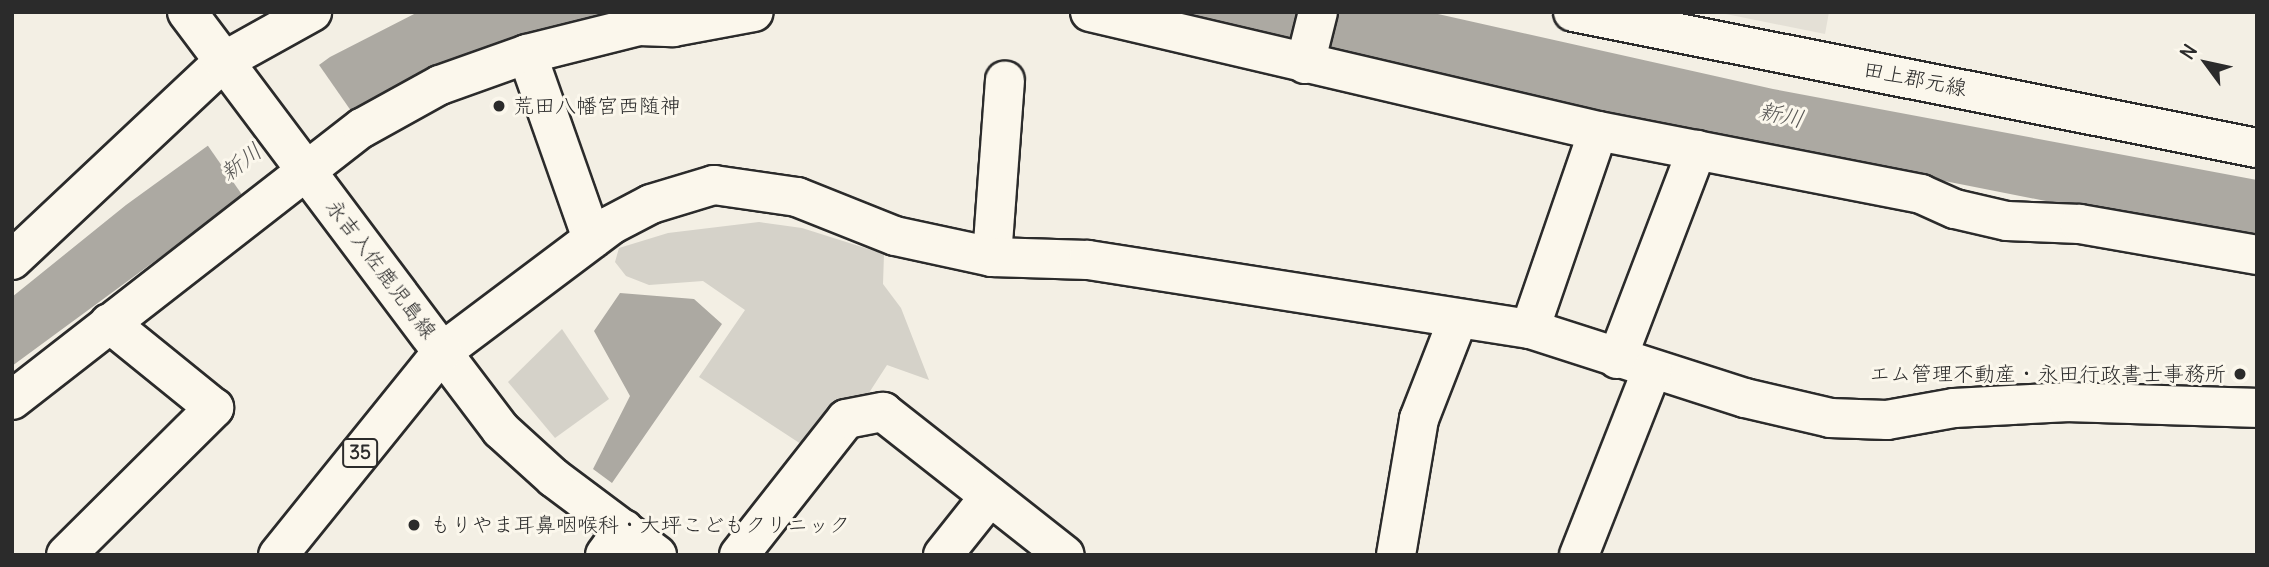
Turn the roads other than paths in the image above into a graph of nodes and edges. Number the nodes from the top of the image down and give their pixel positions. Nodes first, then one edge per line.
1 (187, 12) edge
2 (312, 12) edge
3 (754, 12) edge
4 (1090, 12) edge
5 (1318, 12) edge
6 (1573, 12) edge
7 (527, 54) junction
8 (224, 61) junction
9 (1305, 64) junction
10 (1005, 80) dead end
11 (1598, 131) junction
12 (2257, 148) edge
13 (1697, 150) junction
14 (309, 173) junction
15 (592, 240) junction
16 (2257, 255) edge
17 (992, 257) junction
18 (12, 260) edge
19 (1458, 318) junction
20 (108, 323) junction
21 (1530, 329) junction
22 (442, 352) junction
23 (1634, 365) junction
24 (12, 400) edge
25 (2257, 408) edge
26 (990, 496) junction
27 (615, 542) edge
28 (66, 555) edge
29 (278, 555) edge
30 (657, 555) edge
31 (739, 555) edge
32 (943, 555) edge
33 (1065, 555) edge
34 (1396, 555) edge
35 (1579, 555) edge

1 - 8 street, 永吉入佐鹿児島線
2 - 8 street
3 - 7 street
4 - 9 street
5 - 9 street
6 - 12 street, 田上郡元線
7 - 14 street
7 - 15 street
8 - 14 street, 永吉入佐鹿児島線
8 - 18 street
9 - 11 street
10 - 17 street
11 - 13 street
11 - 21 street
13 - 16 street
13 - 23 street
14 - 20 street
14 - 22 street, 永吉入佐鹿児島線
15 - 17 street
15 - 22 street
17 - 19 street
19 - 21 street
19 - 34 street
20 - 24 street
20 - 28 street
21 - 23 street
22 - 27 street
22 - 29 street, 永吉入佐鹿児島線 / 35
23 - 25 street
23 - 35 street
26 - 31 street
26 - 32 street
26 - 33 street
27 - 30 street

